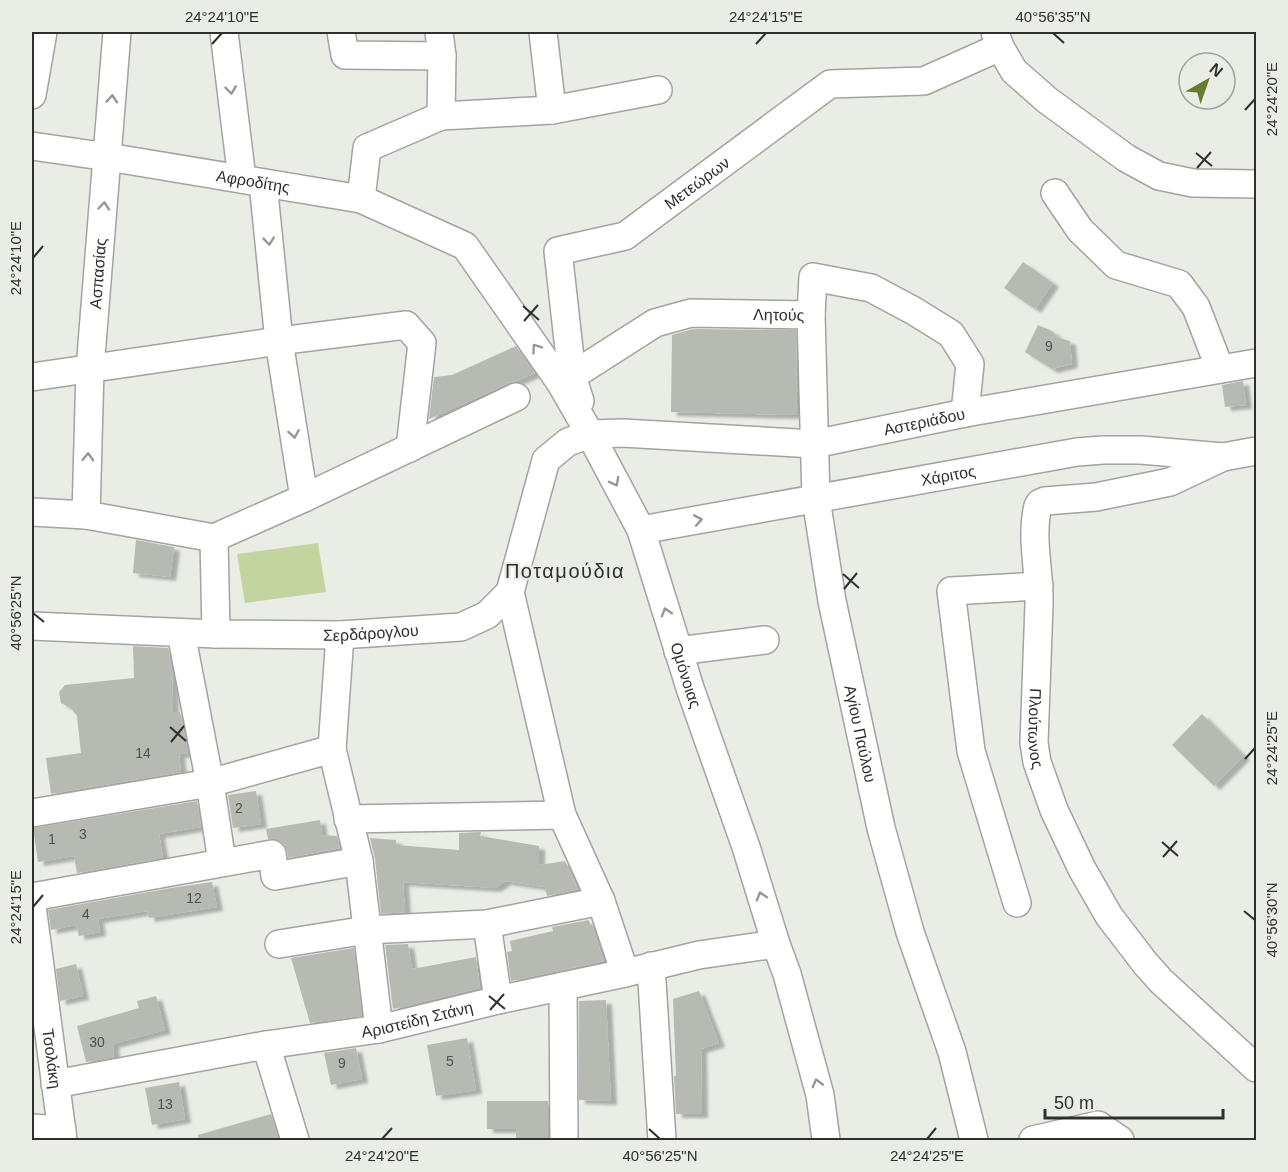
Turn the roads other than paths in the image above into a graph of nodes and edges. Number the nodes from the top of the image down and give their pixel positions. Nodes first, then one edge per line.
1 (43, 32) edge
2 (117, 32) edge
3 (224, 32) edge
4 (341, 32) edge
5 (543, 32) edge
6 (998, 39) edge
7 (440, 44) edge
8 (658, 90) dead end
9 (32, 95) edge
10 (552, 110) junction
11 (441, 116) junction
12 (32, 146) edge
13 (108, 157) junction
14 (252, 181) junction
15 (1257, 184) edge
16 (1055, 193) dead end
17 (361, 199) junction
18 (465, 246) joint
19 (811, 315) junction
20 (279, 341) junction
21 (1257, 363) edge
22 (90, 369) junction
23 (1220, 369) junction
24 (32, 376) edge
25 (566, 379) junction
26 (516, 397) dead end
27 (965, 413) junction
28 (590, 434) junction
29 (814, 444) junction
30 (410, 448) junction
31 (1257, 451) edge
32 (1223, 457) junction
33 (304, 498) junction
34 (816, 499) junction
35 (32, 512) edge
36 (86, 515) junction
37 (640, 530) junction
38 (214, 538) junction
39 (1040, 586) junction
40 (510, 592) junction
41 (32, 626) edge
42 (181, 633) junction
43 (216, 634) junction
44 (340, 635) junction
45 (765, 640) dead end
46 (678, 651) junction
47 (332, 749) junction
48 (210, 783) junction
49 (32, 813) edge
50 (562, 815) junction
51 (348, 819) junction
52 (359, 861) junction
53 (222, 862) junction
54 (32, 897) edge
55 (601, 902) junction
56 (1017, 903) dead end
57 (32, 906) edge
58 (487, 924) junction
59 (367, 930) junction
60 (279, 944) dead end
61 (776, 944) junction
62 (651, 966) junction
63 (625, 973) junction
64 (563, 986) junction
65 (498, 1000) junction
66 (379, 1029) junction
67 (266, 1045) junction
68 (1257, 1068) edge
69 (55, 1084) junction
70 (32, 1128) edge
71 (63, 1135) edge
72 (295, 1140) edge
73 (564, 1140) edge
74 (662, 1140) edge
75 (826, 1140) edge
76 (974, 1140) edge
77 (1033, 1140) edge
78 (1120, 1140) edge

1 - 9 street
13 -> 2 street, Ασπασίας
3 -> 14 street
4 - 7 street
5 - 10 street
6 - 15 street
6 - 25 street, Μετεώρων
7 - 11 street
8 - 10 street
10 - 11 street
11 - 17 street
12 - 13 street, Αφροδίτης
13 - 14 street, Αφροδίτης
22 -> 13 street, Ασπασίας
14 - 17 street, Αφροδίτης
14 -> 20 street
16 - 23 street
17 - 18 street, Αφροδίτης
25 -> 18 street, Ομόνοιας
19 - 25 street, Λητούς
19 - 27 street, Λητούς
19 - 29 street, Αγίου Παύλου
20 - 22 street
20 - 30 street
20 -> 33 street
21 - 23 street, Αστεριάδου
22 - 24 street
36 -> 22 street, Ασπασίας
23 - 27 street, Αστεριάδου
25 - 28 street, Ομόνοιας
26 - 30 street
27 - 29 street, Αστεριάδου
28 - 29 street, Αστεριάδου
28 -> 37 street, Ομόνοιας
28 - 40 street, Σερδάρογλου
29 - 34 street, Αγίου Παύλου
30 - 33 street
31 - 32 street, Χάριτος
32 - 34 street, Χάριτος
32 - 39 street, Πλούτωνος
33 - 38 street
37 -> 34 street, Χάριτος
34 - 76 street, Αγίου Παύλου
35 - 36 street
36 - 38 street
46 -> 37 street, Ομόνοιας
38 - 43 street
39 - 56 street
39 - 68 street, Πλούτωνος
40 - 44 street, Σερδάρογλου
40 - 50 street
41 - 42 street, Σερδάρογλου
42 - 43 street, Σερδάρογλου
42 - 48 street
43 - 44 street, Σερδάρογλου
44 - 47 street
45 - 46 street
61 -> 46 street, Ομόνοιας
47 - 48 street
47 - 51 street
48 - 49 street
48 - 53 street
50 - 51 street
50 - 55 street
51 - 52 street
52 - 53 street
52 - 59 street
53 - 54 street
55 - 58 street
55 - 63 street
57 - 69 street, Τσολάκη
58 - 59 street
58 - 65 street
59 - 60 street
59 - 66 street
61 - 62 street, Αριστείδη Στάνη
75 -> 61 street, Ομόνοιας
62 - 63 street, Αριστείδη Στάνη
62 - 74 street
63 - 64 street, Αριστείδη Στάνη
64 - 65 street, Αριστείδη Στάνη
64 - 73 street
65 - 66 street, Αριστείδη Στάνη
66 - 67 street, Αριστείδη Στάνη
67 - 69 street, Αριστείδη Στάνη
67 - 72 street
69 - 71 street, Τσολάκη
70 - 71 street
77 - 78 street

